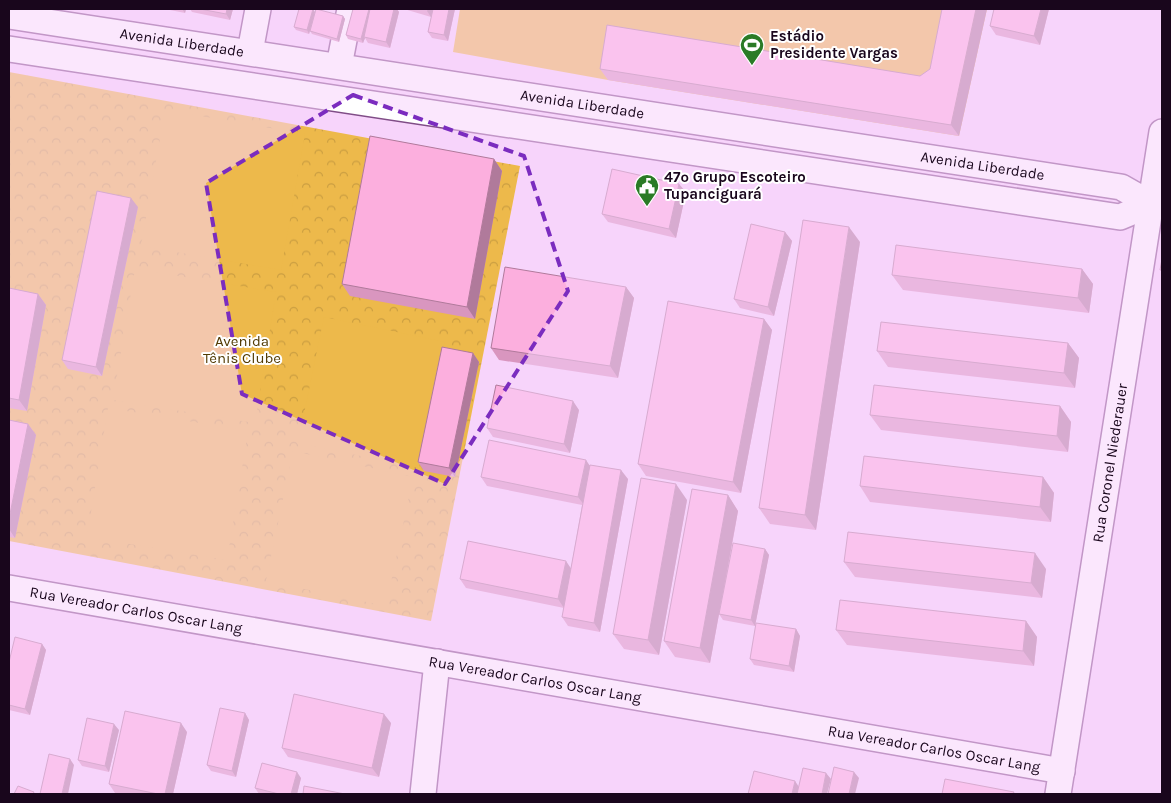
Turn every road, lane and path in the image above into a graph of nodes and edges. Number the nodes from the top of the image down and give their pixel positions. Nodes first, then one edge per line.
1 (258, 9) edge
2 (350, 9) edge
3 (9, 16) edge
4 (9, 49) edge
5 (250, 52) junction
6 (339, 66) junction
7 (1162, 132) edge
8 (1157, 205) edge
9 (9, 588) edge
10 (437, 662) junction
11 (1060, 782) edge
12 (423, 794) edge

1 - 5 street
2 - 6 street
3 - 5 street, Avenida Liberdade
4 - 8 street, Avenida Liberdade
5 - 6 street, Avenida Liberdade
6 - 8 street, Avenida Liberdade
7 - 8 street, Rua Coronel Niederauer
8 - 11 street, Rua Coronel Niederauer
9 - 10 street, Rua Vereador Carlos Oscar Lang
10 - 11 street, Rua Vereador Carlos Oscar Lang
10 - 12 street

